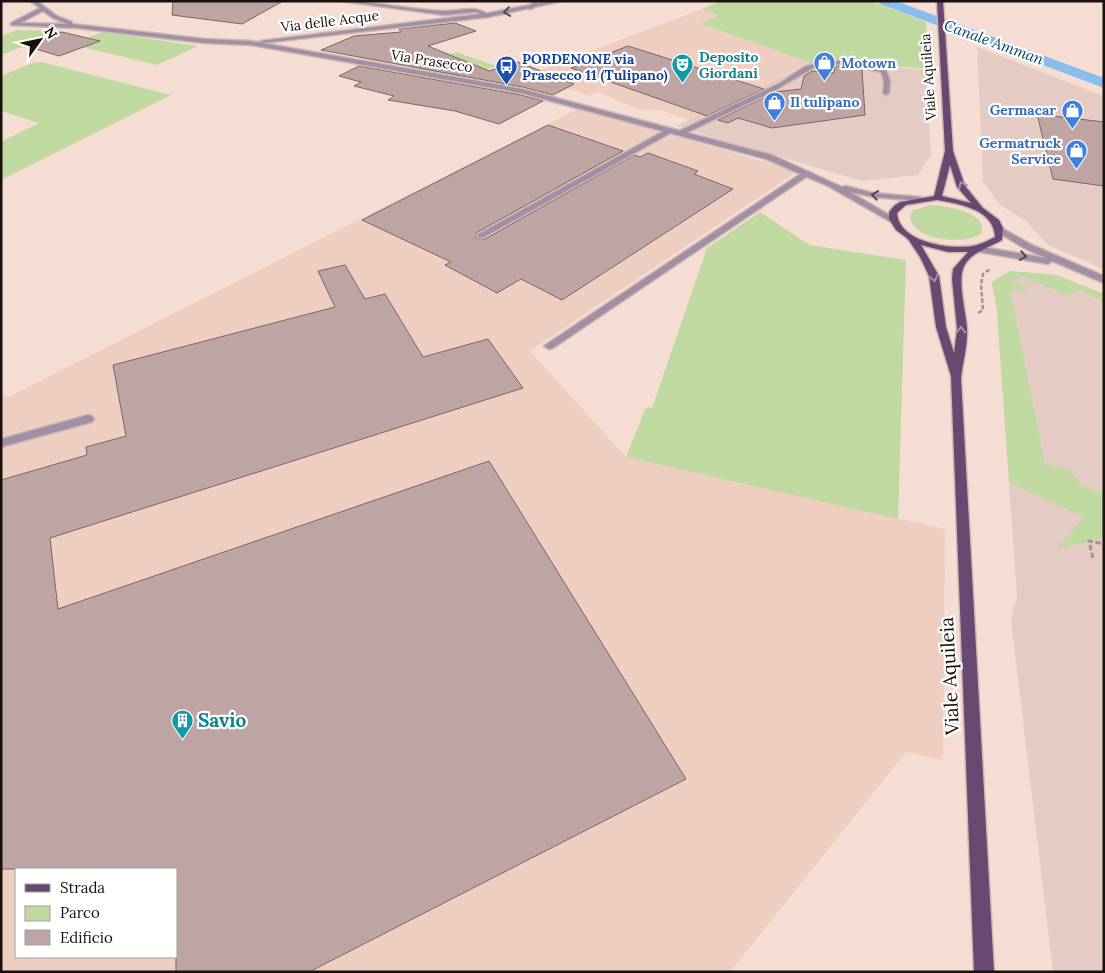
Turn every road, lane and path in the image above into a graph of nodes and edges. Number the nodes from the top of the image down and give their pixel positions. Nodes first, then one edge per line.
1 (33, 1) edge
2 (344, 1) edge
3 (366, 1) edge
4 (468, 1) edge
5 (537, 1) edge
6 (559, 1) edge
7 (940, 1) edge
8 (530, 8) junction
9 (43, 9) junction
10 (454, 12) junction
11 (444, 13) junction
12 (487, 15) junction
13 (449, 20) junction
14 (77, 26) junction
15 (251, 43) junction
16 (886, 93) dead end
17 (672, 130) junction
18 (681, 132) junction
19 (949, 150) junction
20 (808, 173) junction
21 (832, 184) junction
22 (920, 198) junction
23 (936, 198) junction
24 (985, 213) junction
25 (894, 220) junction
26 (1000, 230) junction
27 (481, 235) dead end
28 (910, 236) junction
29 (977, 249) junction
30 (1068, 265) junction
31 (1104, 280) edge
32 (549, 346) dead end
33 (956, 378) junction
34 (88, 419) dead end
35 (1, 443) edge
36 (1104, 544) edge
37 (1093, 558) dead end
38 (984, 972) edge

1 - 9 street, Via Prasecco
2 - 11 street
3 - 11 street
4 - 10 street
5 - 8 street
6 - 8 street, Via delle Acque
7 - 19 main road, Viale Aquileia
8 -> 12 street, Via delle Acque
9 - 14 street, Via Prasecco
9 - 14 street, Via Prasecco
10 - 11 street
10 - 12 street
11 - 13 street
12 - 13 street, Via delle Acque
13 - 15 street, Via delle Acque
14 - 15 street, Via Prasecco
15 - 17 street, Via Prasecco
16 - 18 street
17 - 18 street, Via Prasecco
17 - 27 street
18 - 20 street, Via Prasecco
19 - 23 main road, Viale Aquileia
24 -> 19 main road, Viale Aquileia
20 - 21 street, Via Prasecco
20 - 32 street
22 -> 21 street, Via Prasecco
21 - 25 street, Via Prasecco
22 - 23 main road, Viale Aquileia
22 - 25 main road, Viale Aquileia
23 - 24 main road, Viale Aquileia
24 - 26 main road, Viale Aquileia
25 - 28 main road, Viale Aquileia
26 - 29 main road, Viale Aquileia
26 - 30 street
28 - 29 main road, Viale Aquileia
28 -> 33 main road, Viale Aquileia
29 -> 30 street
33 -> 29 main road, Viale Aquileia
30 - 31 street
33 - 38 main road, Viale Aquileia
34 - 35 street
36 - 37 path

